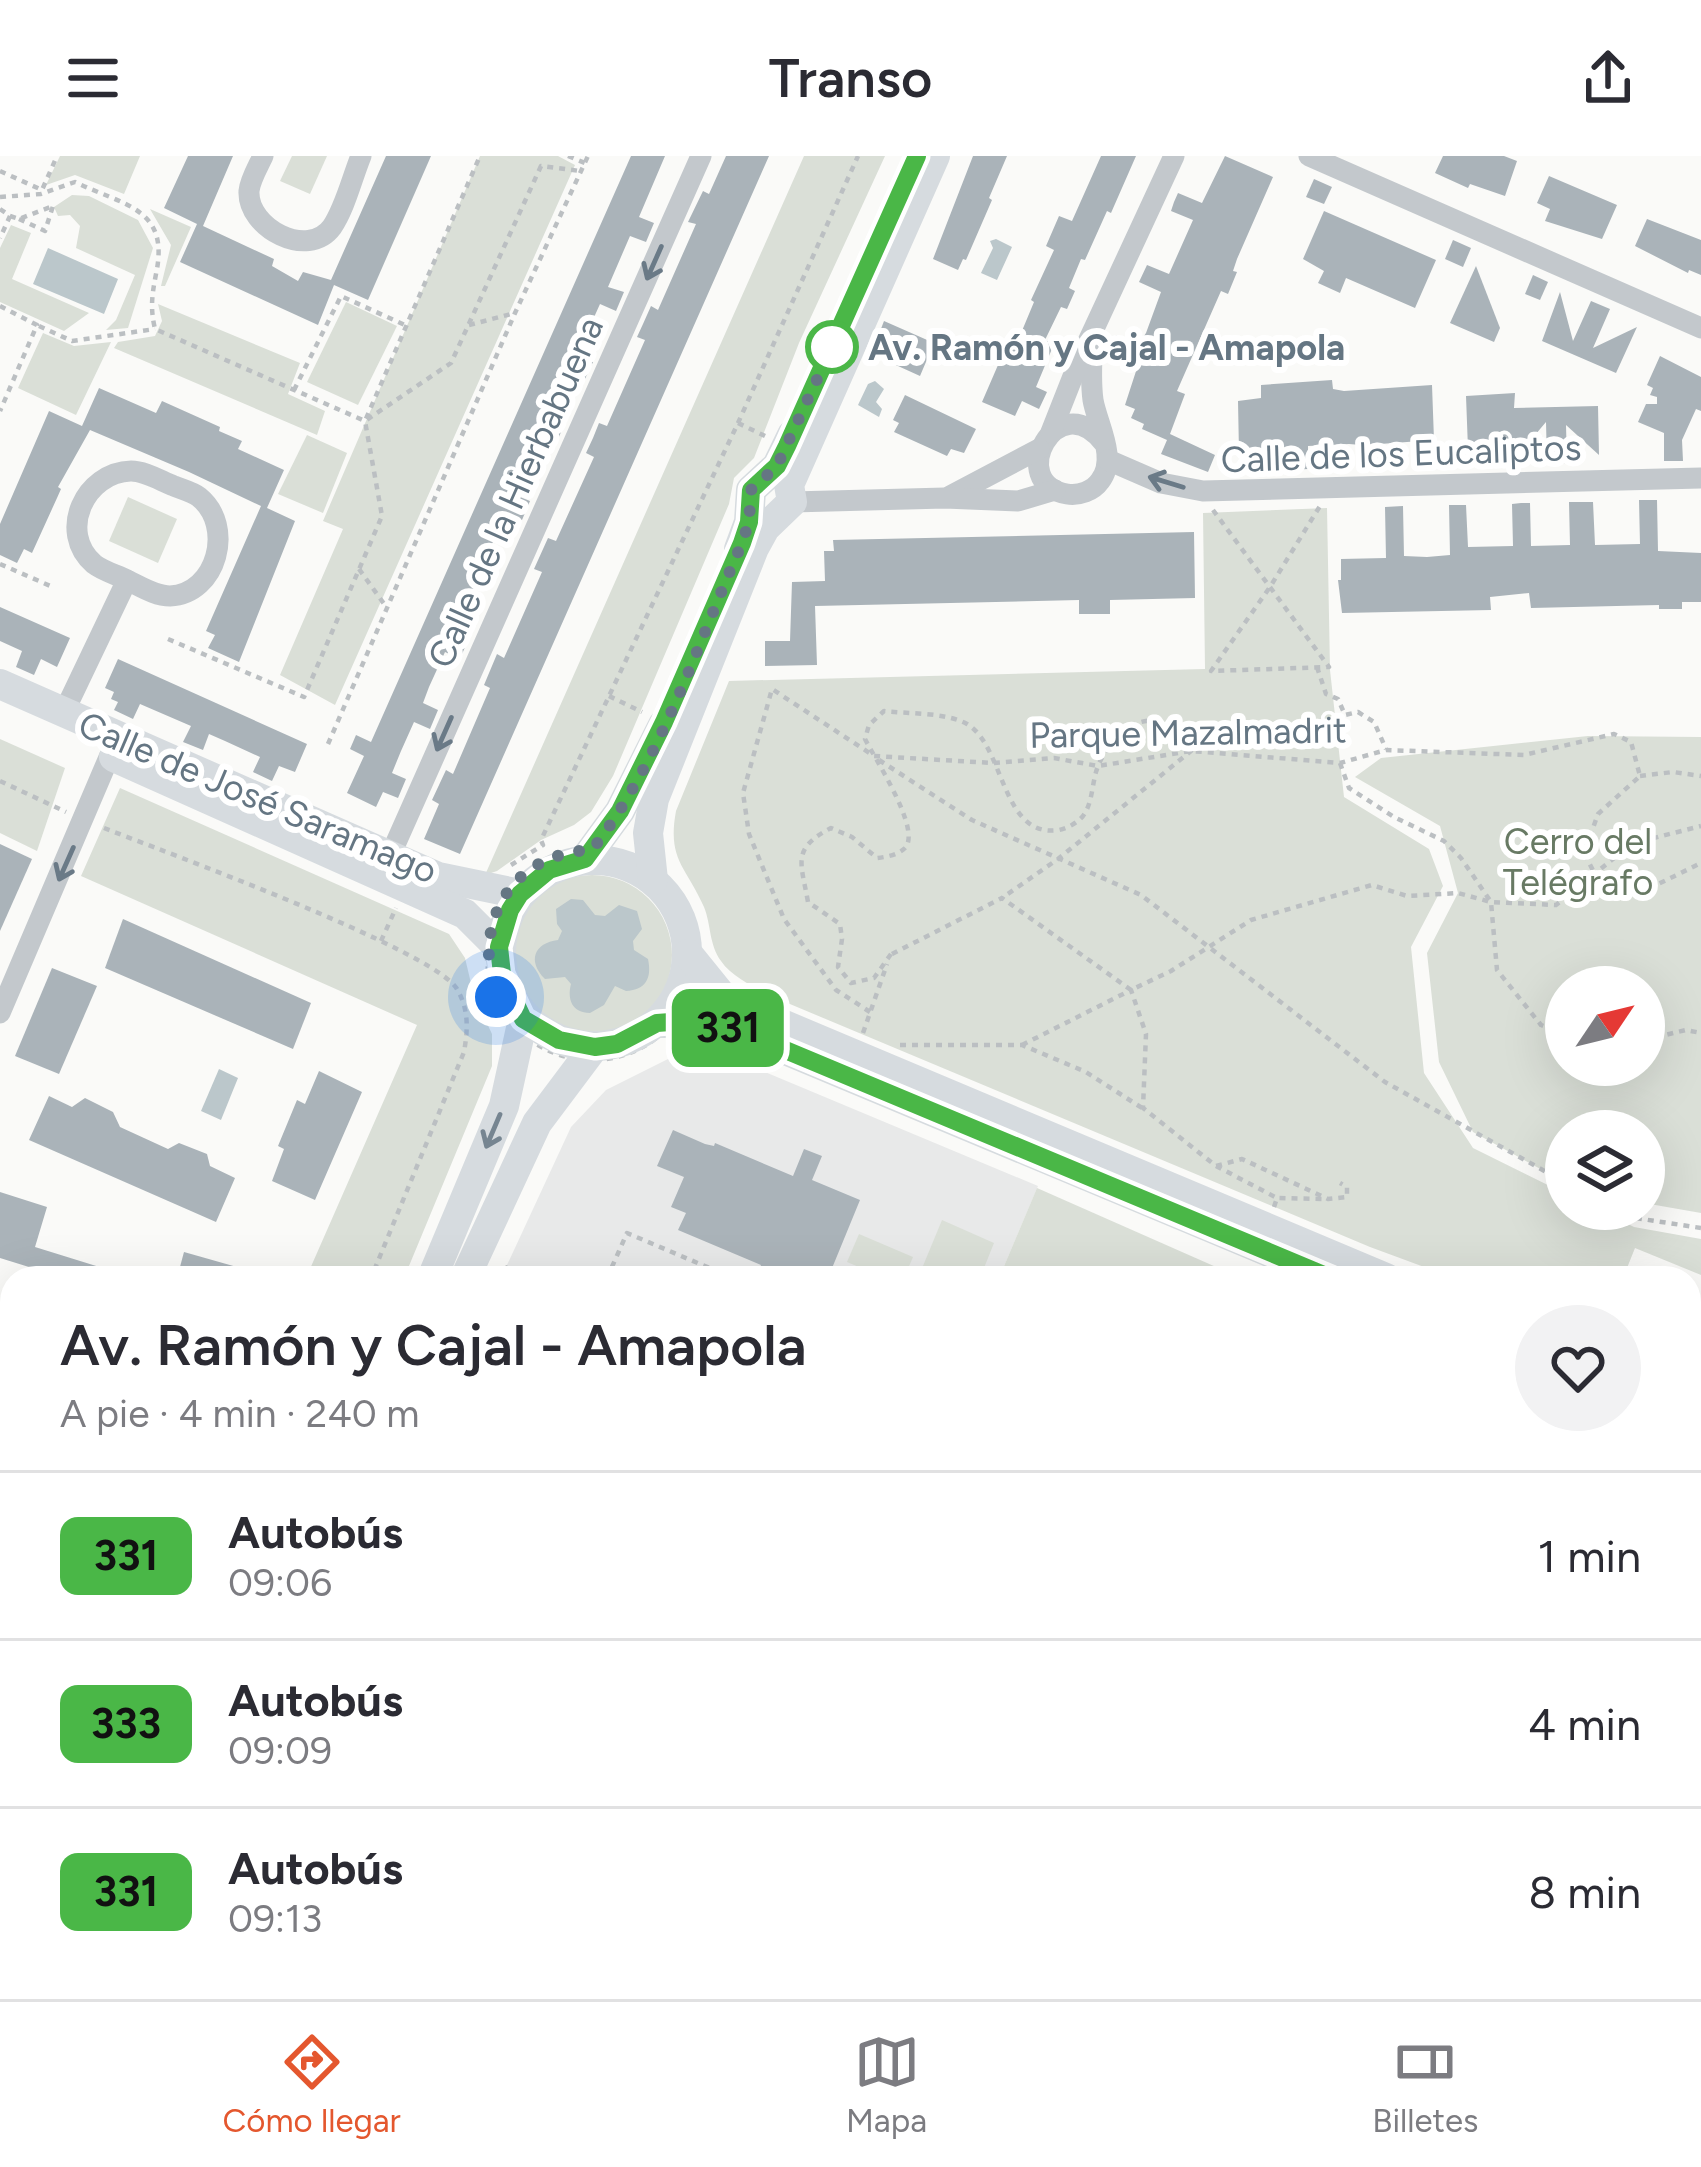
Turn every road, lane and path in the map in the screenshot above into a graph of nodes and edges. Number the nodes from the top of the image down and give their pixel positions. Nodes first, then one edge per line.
1 (57, 156) edge
2 (263, 156) edge
3 (361, 156) edge
4 (480, 156) edge
5 (568, 156) edge
6 (701, 156) edge
7 (858, 156) edge
8 (916, 156) edge
9 (935, 156) edge
10 (1174, 156) edge
11 (1309, 156) edge
12 (587, 160) edge
13 (0, 171) edge
14 (580, 171) junction
15 (0, 197) edge
16 (0, 209) edge
17 (10, 216) junction
18 (19, 219) junction
19 (0, 238) edge
20 (0, 307) edge
21 (515, 313) junction
22 (37, 325) junction
23 (469, 325) junction
24 (407, 326) junction
25 (1701, 328) edge
26 (155, 329) junction
27 (1093, 334) junction
28 (294, 390) junction
29 (0, 411) edge
30 (365, 422) junction
31 (738, 423) junction
32 (773, 440) dead end
33 (1045, 440) junction
34 (1106, 451) junction
35 (1701, 478) edge
36 (1055, 490) junction
37 (774, 497) junction
38 (945, 498) junction
39 (1322, 503) dead end
40 (1209, 505) dead end
41 (0, 564) edge
42 (359, 569) junction
43 (127, 580) junction
44 (1270, 587) junction
45 (55, 589) dead end
46 (387, 608) junction
47 (168, 639) dead end
48 (1317, 667) junction
49 (0, 684) edge
50 (609, 696) junction
51 (0, 706) edge
52 (64, 712) junction
53 (645, 713) dead end
54 (328, 744) dead end
55 (1386, 749) junction
56 (1191, 751) junction
57 (110, 755) junction
58 (874, 756) junction
59 (993, 763) junction
60 (1340, 763) junction
61 (1097, 766) junction
62 (1640, 776) junction
63 (1701, 776) edge
64 (0, 781) edge
65 (85, 820) junction
66 (1701, 826) edge
67 (588, 855) junction
68 (390, 856) junction
69 (1058, 859) junction
70 (1701, 863) edge
71 (652, 874) junction
72 (1595, 874) junction
73 (511, 885) junction
74 (404, 888) junction
75 (1002, 898) junction
76 (1491, 902) junction
77 (381, 941) junction
78 (494, 941) junction
79 (1209, 948) junction
80 (891, 954) junction
81 (692, 960) junction
82 (1131, 990) junction
83 (870, 1012) junction
84 (0, 1013) edge
85 (666, 1022) junction
86 (522, 1025) junction
87 (1545, 1027) edge
88 (1701, 1034) edge
89 (1665, 1035) edge
90 (861, 1038) dead end
91 (904, 1043) dead end
92 (1022, 1045) junction
93 (589, 1053) junction
94 (1143, 1108) junction
95 (1216, 1166) junction
96 (1545, 1171) edge
97 (1340, 1183) dead end
98 (1277, 1198) junction
99 (1328, 1199) junction
100 (1272, 1212) dead end
101 (1665, 1222) edge
102 (1701, 1228) edge
103 (376, 1266) edge
104 (438, 1266) edge
105 (471, 1266) edge
106 (612, 1266) edge
107 (705, 1266) edge
108 (1302, 1266) edge
109 (1357, 1266) edge

1 - 13 path
2 - 3 street
4 - 24 path
5 - 12 path
6 -> 68 street, Calle de la Hierbabuena
7 - 31 path
8 - 37 street
9 - 37 street
10 - 27 street
11 - 25 street
12 - 14 path
14 - 21 path
14 - 23 path
15 - 26 path
16 - 17 path
17 - 18 path
17 - 19 path
18 - 18 path
20 - 22 path
21 - 23 path
21 - 46 path
22 - 26 path
22 - 29 path
23 - 30 path
24 - 28 path
24 - 30 path
26 - 28 path
27 - 33 street
27 - 34 street
28 - 30 path
30 - 42 path
31 - 32 path
31 - 50 path
33 - 34 street
33 - 36 street
33 - 38 street
35 -> 34 street, Calle de los Eucaliptos
34 - 36 street
36 - 38 street
37 - 38 street
37 - 67 street
37 - 71 street
39 - 44 path
40 - 44 path
41 - 45 path
42 - 46 path
42 - 47 path
43 - 43 street
43 - 52 street
44 - 48 path
44 - 48 path
46 - 54 path
48 - 55 path
49 - 52 street, Calle de José Saramago
50 - 53 path
50 - 73 path
51 - 57 street, Calle de José Saramago
52 - 68 street, Calle de José Saramago
55 - 60 path, Parque Mazalmadrit
55 - 62 path, Parque Mazalmadrit
56 - 60 path, Parque Mazalmadrit
56 - 61 path, Parque Mazalmadrit
56 - 61 path
56 - 69 path
57 - 65 street
57 - 74 street, Calle de José Saramago
58 - 59 path, Parque Mazalmadrit
58 - 59 path
58 - 69 path
58 - 80 path
58 - 83 path
59 - 61 path, Parque Mazalmadrit
59 - 61 path
60 - 76 path
62 - 63 path
62 - 72 path
64 - 65 path
65 - 77 path
65 -> 84 street
66 - 72 path
67 - 71 street
67 - 71 path
67 - 73 street
67 - 73 path
68 - 73 street, Calle de José Saramago
69 - 75 path
69 - 79 path
70 - 72 path
71 - 81 street
71 - 81 path
72 - 76 path
73 - 78 path
73 - 78 street
74 - 77 path
74 - 78 street, Calle de José Saramago
75 - 80 path
75 - 82 path
76 - 79 path
76 - 87 path
77 - 103 path
78 - 86 street
78 - 86 path
79 - 82 path
79 - 96 path
80 - 83 path
81 - 85 street
81 - 85 path
81 - 109 street
82 - 92 path
82 - 94 path
83 - 90 path
85 - 93 street
85 - 93 path
85 - 108 street
86 - 93 street
86 - 93 path
86 -> 104 street
88 - 89 path
91 - 92 path
92 - 94 path
93 - 105 street
94 - 95 path
95 - 98 path
95 - 99 path
97 - 99 path
98 - 99 path
98 - 100 path
101 - 102 path
106 - 107 path

